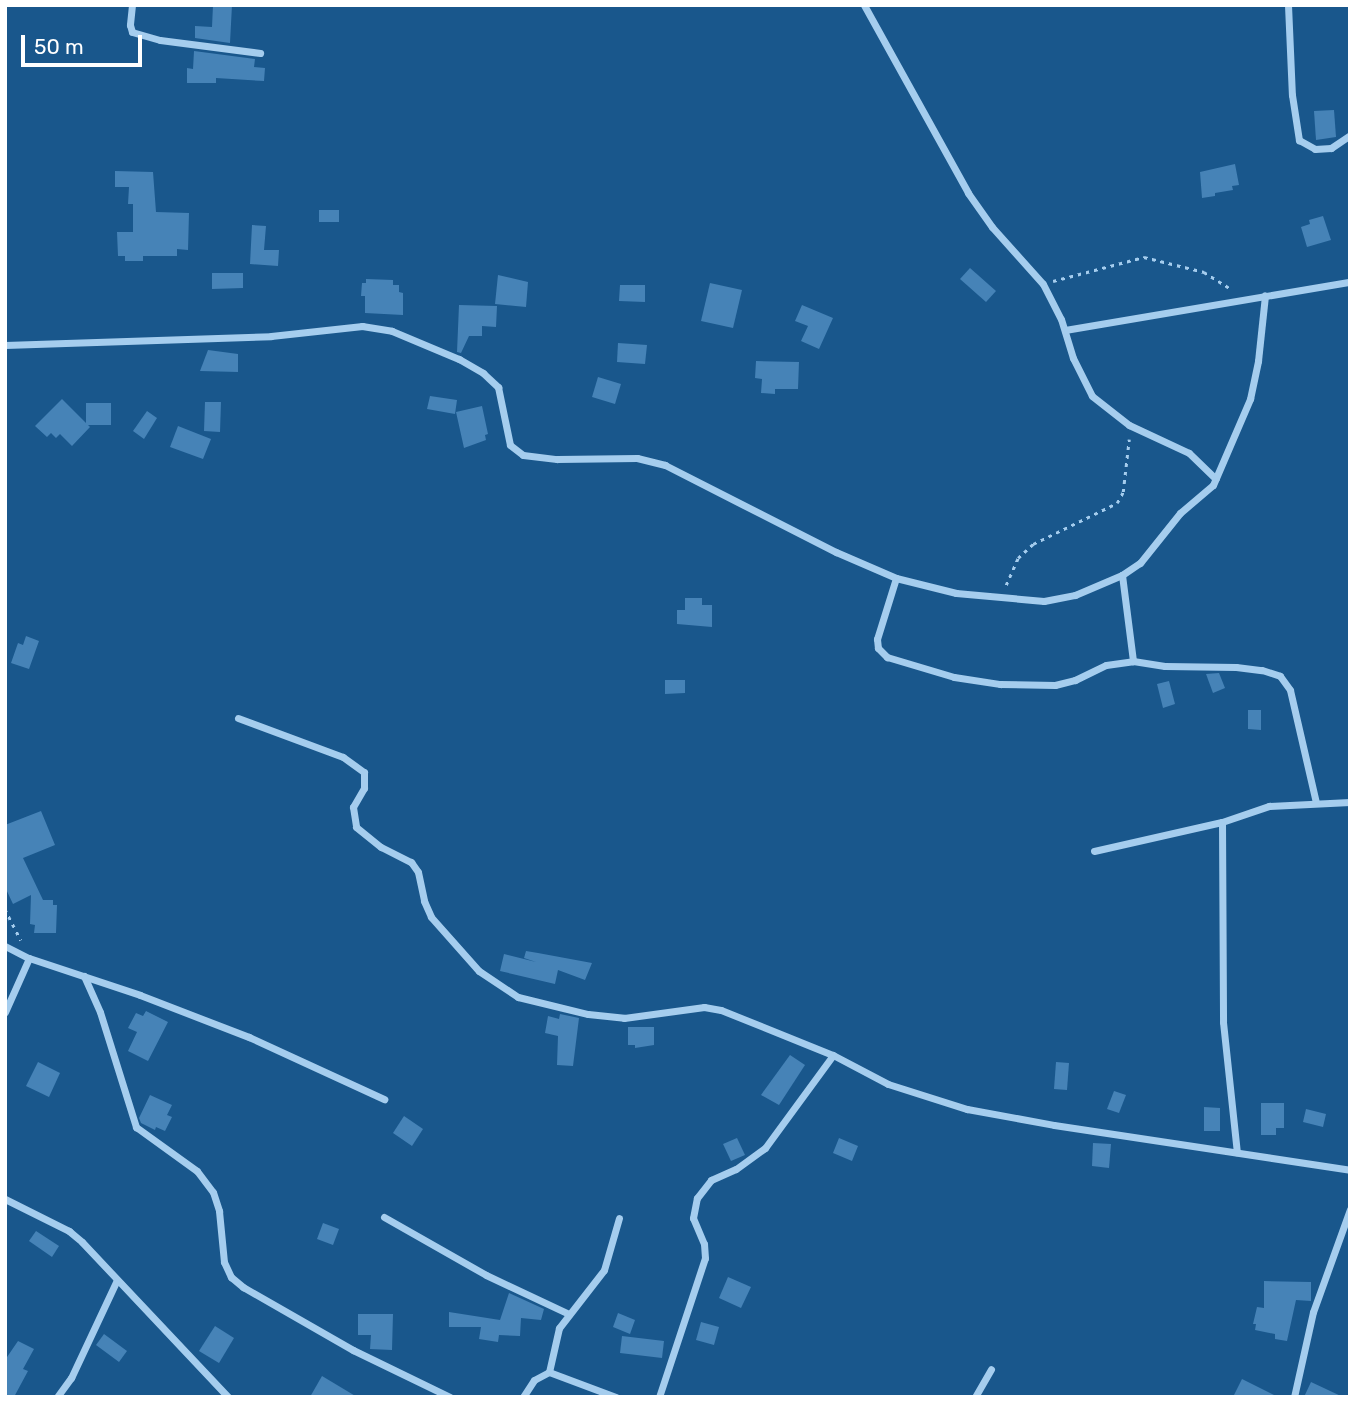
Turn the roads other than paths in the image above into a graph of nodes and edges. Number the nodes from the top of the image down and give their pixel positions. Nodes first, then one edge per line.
1 (132, 5) edge
2 (864, 5) edge
3 (1288, 5) edge
4 (260, 53) dead end
5 (1350, 135) edge
6 (1350, 282) edge
7 (1265, 295) junction
8 (1065, 330) junction
9 (5, 345) edge
10 (1216, 479) junction
11 (1122, 575) junction
12 (896, 579) junction
13 (1133, 661) junction
14 (238, 718) dead end
15 (1350, 802) edge
16 (1316, 803) junction
17 (1222, 822) junction
18 (1094, 851) dead end
19 (5, 946) edge
20 (29, 958) junction
21 (84, 976) junction
22 (5, 1012) edge
23 (833, 1055) junction
24 (384, 1099) dead end
25 (1237, 1152) junction
26 (1350, 1170) edge
27 (5, 1199) edge
28 (1350, 1209) edge
29 (384, 1217) dead end
30 (619, 1218) dead end
31 (117, 1280) junction
32 (569, 1314) junction
33 (991, 1369) dead end
34 (549, 1373) junction
35 (57, 1397) edge
36 (228, 1397) edge
37 (450, 1397) edge
38 (523, 1397) edge
39 (616, 1397) edge
40 (659, 1397) edge
41 (975, 1397) edge
42 (1294, 1397) edge

1 - 4 street
2 - 8 street
3 - 5 street
6 - 7 street
7 - 8 street
7 - 10 street
8 - 10 street
9 - 12 street
10 - 11 street
11 - 12 street
11 - 13 street
12 - 13 street
13 - 16 street
14 - 23 street
15 - 16 street
16 - 17 street
17 - 18 street
17 - 25 street
19 - 20 street
20 - 21 street
20 - 22 street
21 - 24 street
21 - 37 street
23 - 25 street
23 - 40 street
25 - 26 street
27 - 31 street
28 - 42 street
29 - 32 street
30 - 32 street
31 - 35 street
31 - 36 street
32 - 34 street
33 - 41 street
34 - 38 street
34 - 39 street

